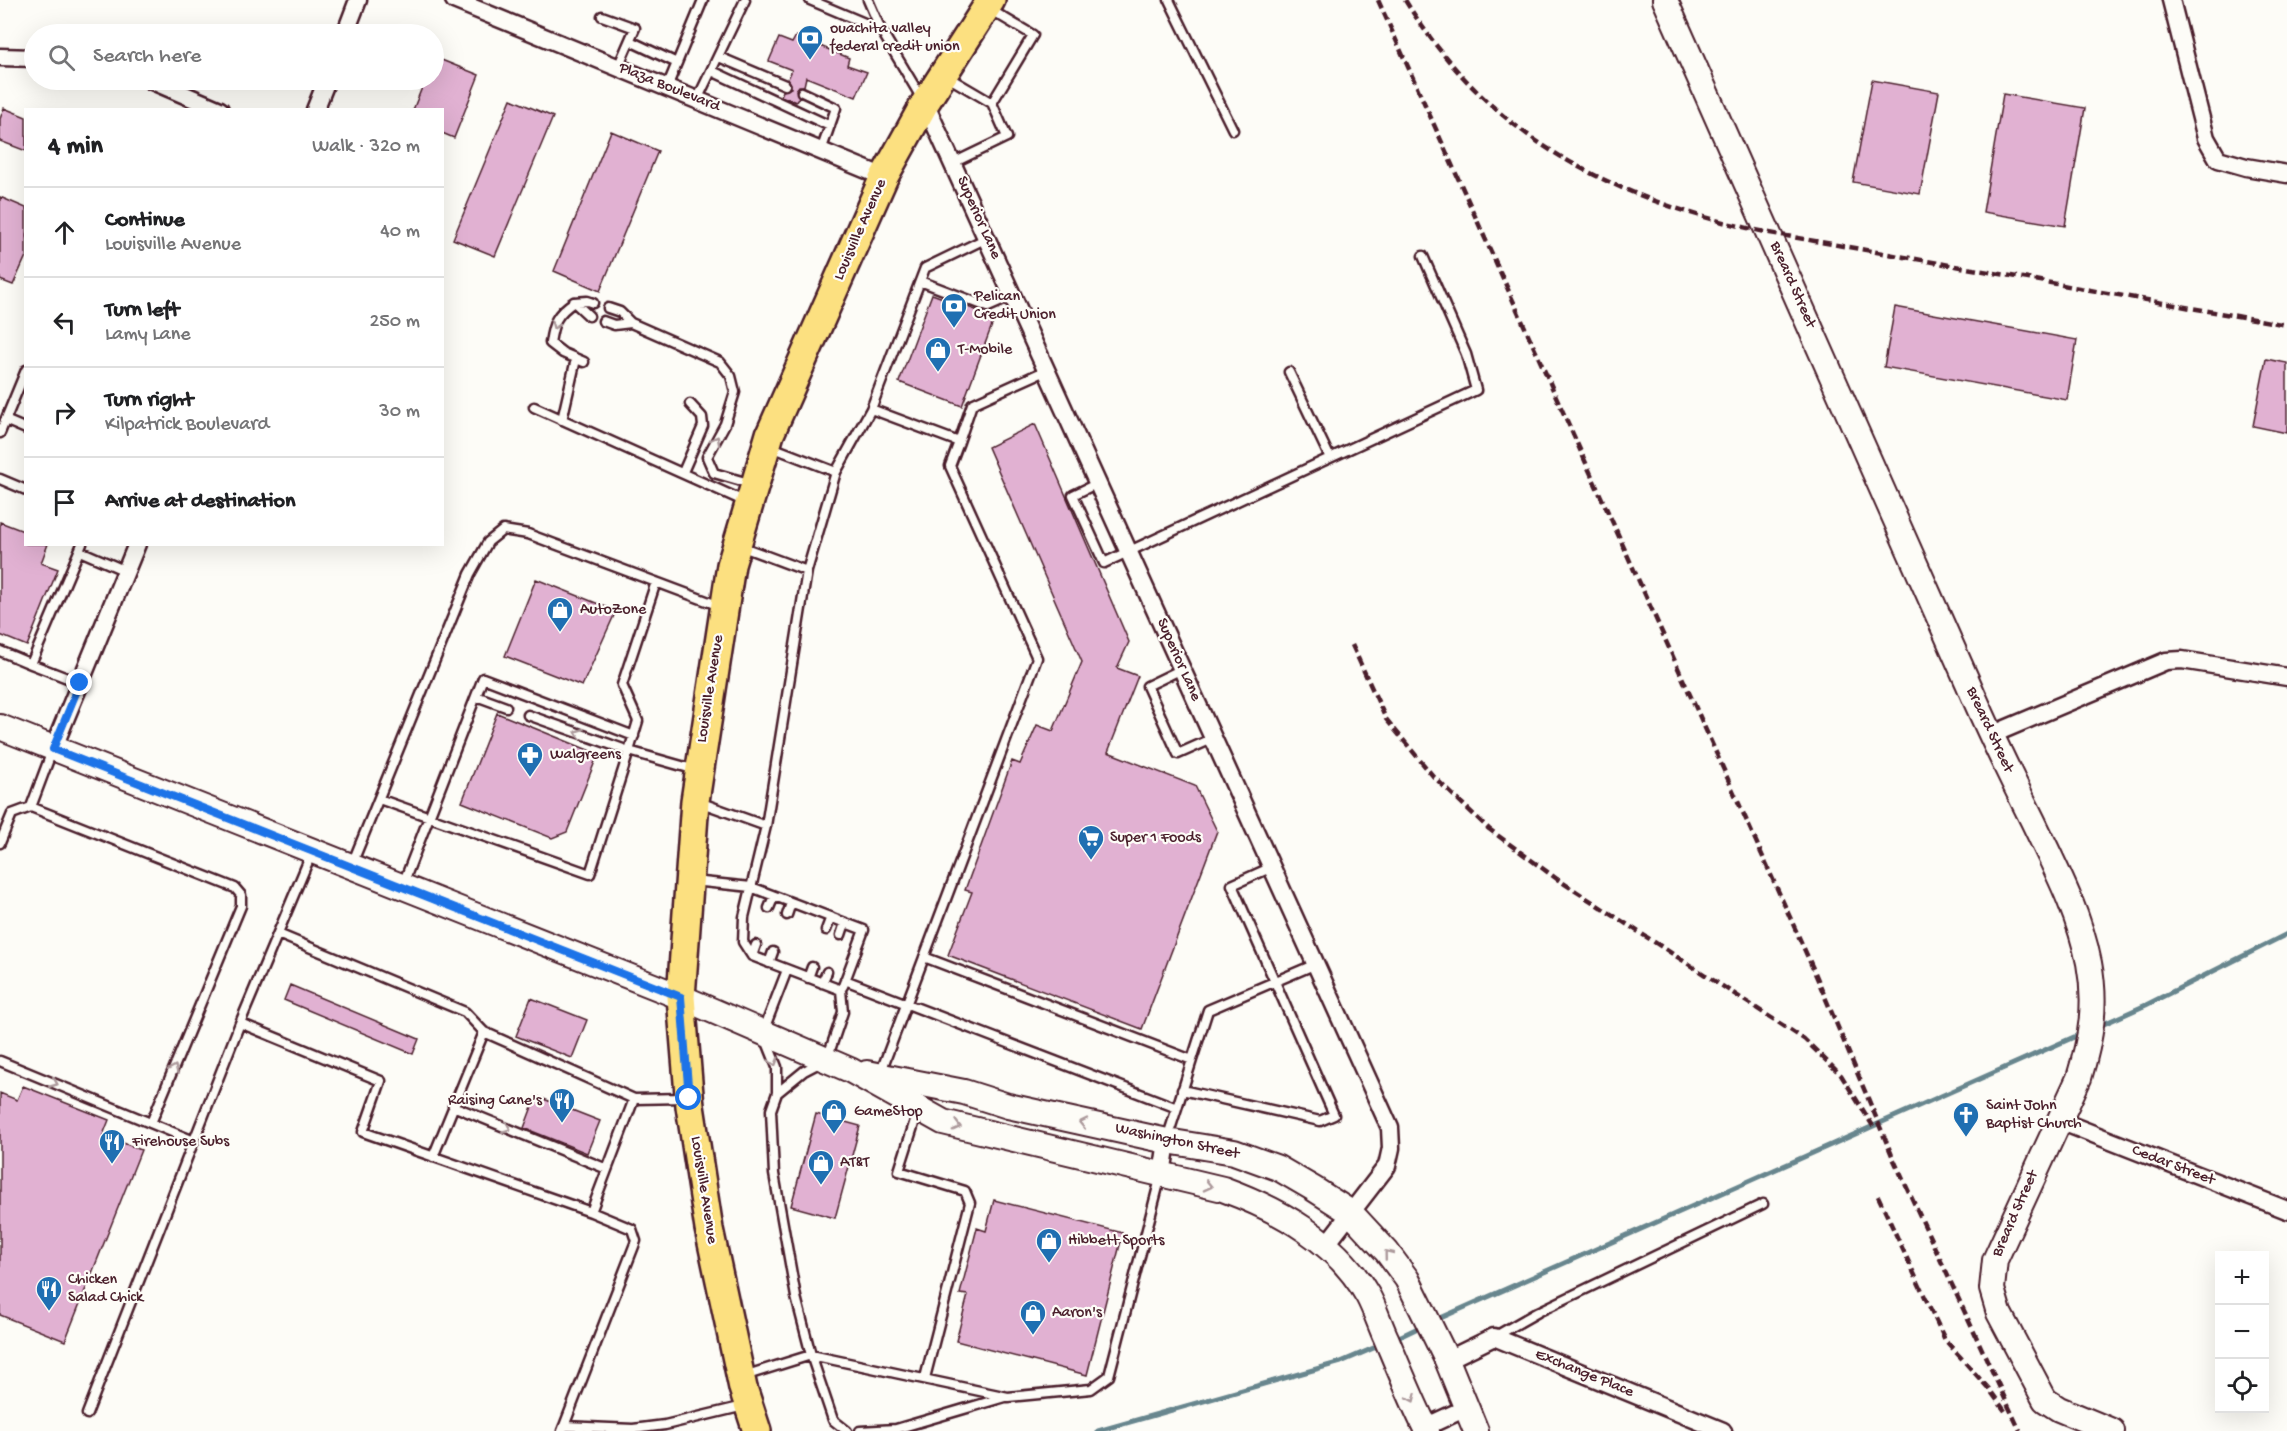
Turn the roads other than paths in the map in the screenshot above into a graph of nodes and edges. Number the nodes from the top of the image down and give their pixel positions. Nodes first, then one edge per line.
1 (358, 0) edge
2 (454, 0) edge
3 (703, 0) edge
4 (745, 0) edge
5 (810, 0) edge
6 (868, 0) edge
7 (1169, 0) edge
8 (1665, 0) edge
9 (2170, 0) edge
10 (989, 4) edge
11 (602, 16) dead end
12 (349, 24) edge
13 (881, 30) junction
14 (630, 41) junction
15 (0, 57) edge
16 (719, 57) junction
17 (24, 58) edge
18 (677, 63) junction
19 (618, 67) junction
20 (712, 71) junction
21 (943, 74) junction
22 (785, 85) dead end
23 (667, 87) junction
24 (173, 90) edge
25 (323, 90) edge
26 (802, 92) dead end
27 (697, 100) junction
28 (992, 103) junction
29 (925, 104) junction
30 (215, 108) edge
31 (316, 108) edge
32 (830, 126) junction
33 (1233, 130) dead end
34 (821, 151) junction
35 (953, 163) junction
36 (2287, 174) edge
37 (884, 177) junction
38 (987, 238) junction
39 (1423, 256) dead end
40 (920, 281) junction
41 (1013, 296) junction
42 (574, 303) junction
43 (593, 303) dead end
44 (608, 308) dead end
45 (589, 316) dead end
46 (603, 321) dead end
47 (631, 323) junction
48 (1047, 370) junction
49 (1289, 372) dead end
50 (24, 375) edge
51 (690, 404) dead end
52 (534, 407) dead end
53 (871, 409) junction
54 (5, 420) junction
55 (562, 420) junction
56 (24, 428) edge
57 (0, 433) edge
58 (959, 442) junction
59 (766, 445) junction
60 (1330, 458) junction
61 (683, 472) junction
62 (836, 472) junction
63 (0, 479) edge
64 (1098, 483) junction
65 (24, 489) edge
66 (752, 494) junction
67 (737, 545) junction
68 (136, 546) edge
69 (81, 548) edge
70 (1129, 551) junction
71 (126, 571) junction
72 (807, 571) junction
73 (656, 582) junction
74 (724, 607) junction
75 (0, 651) edge
76 (31, 664) junction
77 (1182, 669) junction
78 (2287, 677) edge
79 (80, 683) junction
80 (476, 696) junction
81 (506, 707) dead end
82 (528, 715) dead end
83 (0, 727) edge
84 (1990, 735) junction
85 (634, 736) junction
86 (1214, 738) junction
87 (53, 749) junction
88 (629, 751) junction
89 (699, 771) junction
90 (379, 799) junction
91 (695, 801) junction
92 (32, 807) junction
93 (428, 815) junction
94 (766, 826) junction
95 (0, 843) edge
96 (312, 851) junction
97 (351, 867) junction
98 (1272, 867) junction
99 (689, 880) junction
100 (402, 887) junction
101 (751, 888) junction
102 (774, 896) junction
103 (791, 903) junction
104 (770, 908) dead end
105 (787, 915) dead end
106 (831, 917) junction
107 (845, 923) junction
108 (826, 930) dead end
109 (278, 934) junction
110 (841, 934) dead end
111 (756, 945) dead end
112 (773, 952) dead end
113 (752, 957) junction
114 (924, 957) junction
115 (769, 963) junction
116 (1316, 964) junction
117 (812, 967) dead end
118 (788, 970) junction
119 (827, 972) dead end
120 (808, 978) junction
121 (845, 980) junction
122 (1275, 982) junction
123 (822, 983) junction
124 (841, 990) junction
125 (681, 997) junction
126 (907, 1004) junction
127 (240, 1023) junction
128 (484, 1032) junction
129 (763, 1032) junction
130 (827, 1059) junction
131 (0, 1060) edge
132 (1192, 1060) junction
133 (850, 1070) junction
134 (880, 1076) junction
135 (1182, 1090) junction
136 (777, 1093) junction
137 (689, 1098) junction
138 (634, 1099) junction
139 (453, 1106) junction
140 (1177, 1108) junction
141 (918, 1109) junction
142 (2060, 1121) junction
143 (152, 1123) junction
144 (194, 1140) junction
145 (1167, 1141) junction
146 (433, 1156) junction
147 (606, 1169) junction
148 (1161, 1175) junction
149 (1763, 1204) dead end
150 (2287, 1210) edge
151 (591, 1212) junction
152 (1350, 1212) junction
153 (1326, 1245) junction
154 (1494, 1337) junction
155 (811, 1354) junction
156 (1444, 1354) junction
157 (740, 1377) junction
158 (925, 1378) junction
159 (1008, 1397) junction
160 (748, 1405) junction
161 (1466, 1408) junction
162 (87, 1414) dead end
163 (563, 1428) edge
164 (1426, 1429) edge
165 (757, 1431) edge
166 (847, 1431) edge
167 (860, 1431) edge
168 (1476, 1431) edge
169 (1723, 1431) edge
170 (2112, 1431) edge

1 - 12 street
2 - 19 street, Plaza Boulevard
3 - 18 lane
4 - 16 lane
5 - 13 lane
6 - 13 lane
7 - 33 lane
8 - 84 street, Breard Street
9 - 36 street
10 - 21 main road, Louisville Avenue
10 - 28 lane
11 - 14 lane
13 - 29 lane
14 - 18 lane
14 - 19 lane
15 - 17 street
16 - 20 lane
16 - 22 lane
18 - 23 lane
19 - 23 street, Plaza Boulevard
20 - 27 lane
20 - 32 lane
21 - 28 lane
21 - 29 main road, Louisville Avenue
23 - 27 street, Plaza Boulevard
24 - 30 street
25 - 31 street
26 - 32 lane
27 - 34 street, Plaza Boulevard
28 - 35 lane
29 - 35 street, Superior Lane
29 - 37 main road, Louisville Avenue
32 - 34 lane
34 - 37 street, Plaza Boulevard
35 - 38 street, Superior Lane
37 - 59 main road, Louisville Avenue
38 - 40 lane
38 - 41 street, Superior Lane
39 - 60 lane
40 - 41 lane
40 - 53 lane
41 - 48 street, Superior Lane
42 - 43 lane
42 - 45 lane
42 -> 55 lane
44 - 47 lane
46 - 47 lane
66 -> 47 lane
48 - 58 lane
48 - 64 street, Superior Lane
49 - 60 lane
50 - 54 lane
51 - 61 lane
52 - 55 lane
53 - 58 lane
53 - 62 lane
54 - 56 lane
54 - 57 lane
55 - 61 lane
58 - 114 lane
59 - 62 lane
59 - 66 main road, Louisville Avenue
60 - 70 lane
61 - 66 lane
62 - 72 lane
63 - 65 lane
64 - 70 street, Superior Lane
64 - 70 lane
66 - 67 main road, Louisville Avenue
67 - 72 lane
67 - 74 main road, Louisville Avenue
68 - 71 street
69 - 71 lane
69 - 76 lane
70 - 77 street, Superior Lane
71 - 79 street
72 - 94 lane
73 - 74 lane
73 - 85 lane
73 - 90 lane
74 - 89 main road, Louisville Avenue
75 - 76 lane
76 - 79 lane
77 - 86 street, Superior Lane
77 - 86 lane
78 - 84 street
79 - 87 street
80 - 81 lane
80 - 85 lane
80 - 93 lane
88 -> 82 lane
83 - 87 street, Washington Street
84 - 142 street, Breard Street
85 - 88 lane
86 - 98 street, Superior Lane
87 - 92 lane
87 - 96 street, Washington Street
88 - 89 lane
88 - 93 lane
89 - 91 main road, Louisville Avenue
90 - 93 lane
90 - 97 lane
91 - 94 lane
91 - 99 main road, Louisville Avenue
92 - 95 lane
143 -> 92 lane
93 - 100 lane
94 - 101 lane
96 - 97 street, Washington Street
96 - 109 lane
97 - 100 street, Washington Street
98 - 116 street, Superior Lane
98 - 122 lane
99 - 101 lane
99 - 125 main road, Louisville Avenue
100 - 125 street, Washington Street
101 - 102 lane
101 - 113 lane
102 - 103 lane
102 - 104 lane
103 - 105 lane
103 - 106 lane
106 - 107 lane
106 - 108 lane
107 - 110 lane
107 - 121 lane
109 - 127 lane
109 - 128 lane
111 - 113 lane
112 - 115 lane
113 - 115 lane
114 - 126 lane
114 - 132 lane
115 - 118 lane
116 - 122 lane
116 - 152 street, Superior Lane
117 - 120 lane
118 - 120 lane
118 - 129 lane
119 - 123 lane
120 - 123 lane
121 - 124 lane
121 - 126 lane
122 - 132 lane
122 - 135 lane
123 - 124 lane
124 - 130 lane
125 - 129 street, Washington Street
125 - 137 main road, Louisville Avenue
126 - 134 lane
126 - 140 lane
127 - 144 lane
127 - 146 lane
128 - 138 lane
128 - 139 lane
129 - 130 street, Washington Street
129 -> 136 lane
130 - 133 street, Washington Street
130 - 136 lane
131 -> 143 lane
132 - 135 lane
133 - 134 street, Washington Street
133 - 141 street, Washington Street
145 -> 134 street, Washington Street
135 - 140 lane
136 - 155 lane
137 - 138 lane
137 - 157 main road, Louisville Avenue
138 - 147 lane
139 - 146 lane
139 -> 147 lane
140 - 145 lane
141 -> 148 street, Washington Street
141 - 158 lane
142 - 150 street, Cedar Street
142 - 170 street, Breard Street
143 - 144 lane
144 - 162 lane
145 - 148 street
145 - 152 street, Washington Street
146 - 151 lane
147 - 151 lane
148 -> 153 street, Washington Street
148 - 159 lane
149 - 154 lane
151 - 163 lane
152 - 153 street, Superior Lane
156 -> 152 street, Washington Street
153 -> 164 street, Washington Street
154 - 156 street
154 - 169 street, Exchange Place
155 - 157 lane
155 - 158 lane
155 - 166 lane
156 - 161 street, Washington Street
157 - 160 main road, Louisville Avenue
158 - 159 lane
159 - 167 lane
160 - 163 lane
160 - 165 main road, Louisville Avenue
161 - 164 street
161 - 168 street, Washington Street

